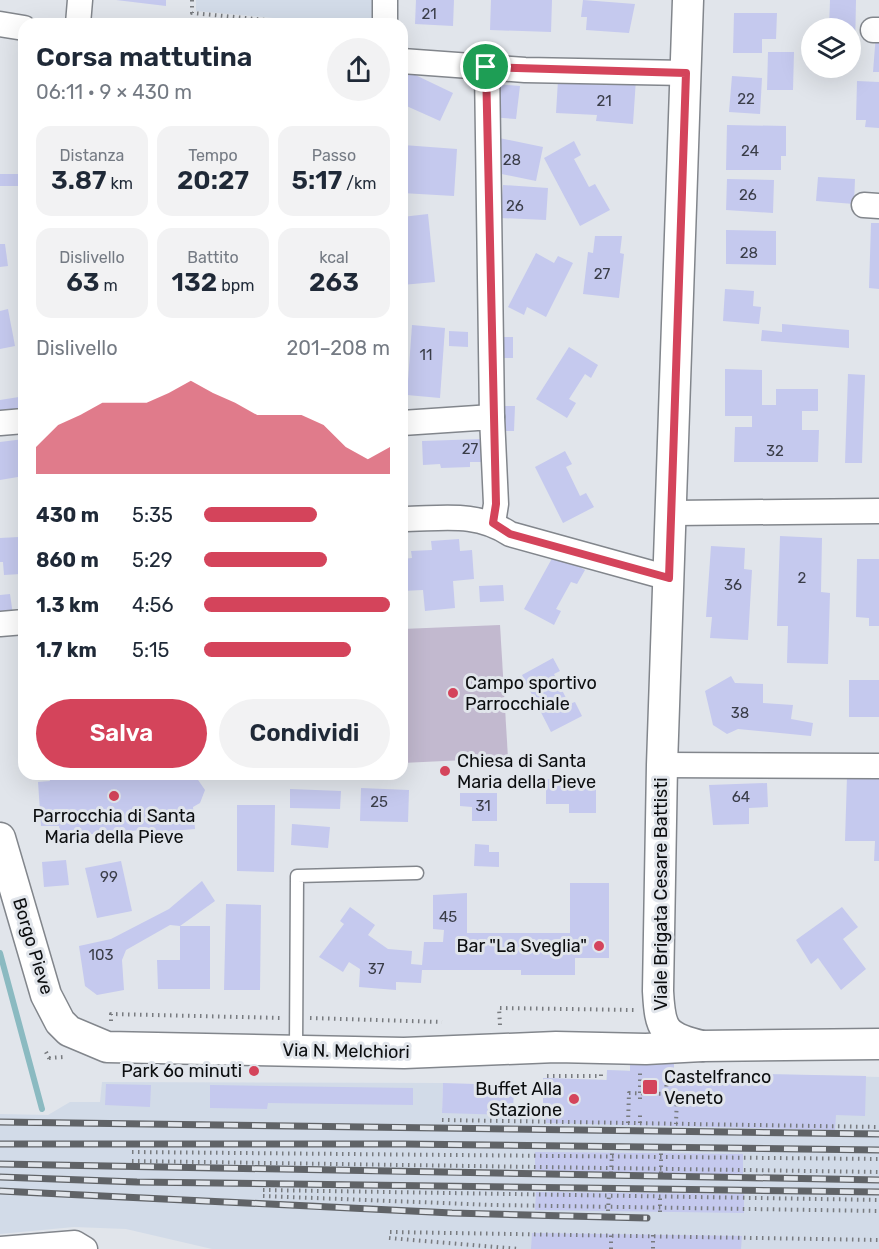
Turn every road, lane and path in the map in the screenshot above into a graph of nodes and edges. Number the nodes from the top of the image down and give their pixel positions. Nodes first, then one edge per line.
1 (80, 0) edge
2 (192, 0) edge
3 (385, 0) edge
4 (688, 0) edge
5 (78, 18) edge
6 (245, 18) edge
7 (385, 18) edge
8 (0, 24) edge
9 (18, 27) edge
10 (408, 61) edge
11 (486, 67) junction
12 (686, 73) junction
13 (492, 417) junction
14 (18, 422) edge
15 (0, 423) edge
16 (408, 423) edge
17 (879, 511) edge
18 (673, 513) junction
19 (408, 519) edge
20 (493, 523) junction
21 (669, 578) junction
22 (18, 622) edge
23 (0, 624) edge
24 (662, 765) junction
25 (879, 766) edge
26 (0, 838) edge
27 (417, 873) dead end
28 (6, 884) edge
29 (650, 1016) junction
30 (290, 1018) dead end
31 (309, 1018) dead end
32 (111, 1021) dead end
33 (442, 1022) dead end
34 (500, 1024) dead end
35 (86, 1039) joint
36 (879, 1044) edge
37 (702, 1046) junction
38 (607, 1047) junction
39 (296, 1050) junction
40 (46, 1052) dead end
41 (51, 1062) dead end
42 (641, 1066) dead end
43 (667, 1066) dead end
44 (640, 1094) junction
45 (666, 1094) junction
46 (640, 1099) dead end
47 (643, 1114) dead end
48 (442, 1120) dead end
49 (628, 1123) junction
50 (640, 1123) junction
51 (676, 1124) junction
52 (879, 1127) edge
53 (132, 1152) dead end
54 (612, 1154) junction
55 (661, 1155) junction
56 (879, 1159) edge
57 (132, 1161) dead end
58 (612, 1171) junction
59 (661, 1172) junction
60 (879, 1172) edge
61 (263, 1190) dead end
62 (609, 1194) junction
63 (660, 1195) junction
64 (263, 1196) dead end
65 (879, 1200) edge
66 (609, 1210) junction
67 (660, 1211) junction
68 (879, 1211) edge
69 (390, 1232) dead end
70 (611, 1235) junction
71 (653, 1236) junction
72 (389, 1238) dead end
73 (879, 1240) edge
74 (0, 1249) edge
75 (85, 1249) edge
76 (520, 1249) edge
77 (611, 1249) edge
78 (653, 1249) edge

1 - 5 street
2 - 6 path
3 - 7 street
4 - 12 street, Viale Brigata Cesare Battisti
8 - 9 street
10 - 11 street
11 - 12 street
11 - 13 street
12 - 18 street, Viale Brigata Cesare Battisti
13 - 16 street
13 - 20 street
14 - 15 street
17 - 18 street
18 - 21 street, Viale Brigata Cesare Battisti
19 - 20 street
20 - 21 street
21 - 24 street, Viale Brigata Cesare Battisti
22 - 23 street
24 - 25 street, Viale Brigata Cesare Battisti
24 - 29 street, Viale Brigata Cesare Battisti
26 - 28 street, Borgo Pieve
27 - 39 lane
28 - 35 street, Borgo Pieve
29 - 34 path
29 - 37 street, Via N. Melchiori
29 - 38 street, Via N. Melchiori
30 - 32 path
31 - 33 path
35 - 39 street, Via N. Melchiori
36 - 37 street, Via N. Melchiori
37 - 38 street, Via N. Melchiori
38 - 39 street, Via N. Melchiori
40 - 41 path
42 - 44 path
43 - 45 path
44 - 45 path
44 - 46 path
44 - 49 path
45 - 51 path
47 - 50 path
48 - 49 path
49 - 50 path
50 - 51 path
51 - 52 path
53 - 54 path
54 - 55 path
54 - 58 path
55 - 56 path
55 - 59 path
57 - 58 path
58 - 59 path
59 - 60 path
61 - 62 path
62 - 63 path
62 - 66 path
63 - 65 path
63 - 67 path
64 - 66 path
66 - 67 path
67 - 68 path
69 - 70 path
70 - 71 path
70 - 77 path
71 - 73 path
71 - 78 path
72 - 76 path
74 - 75 street

